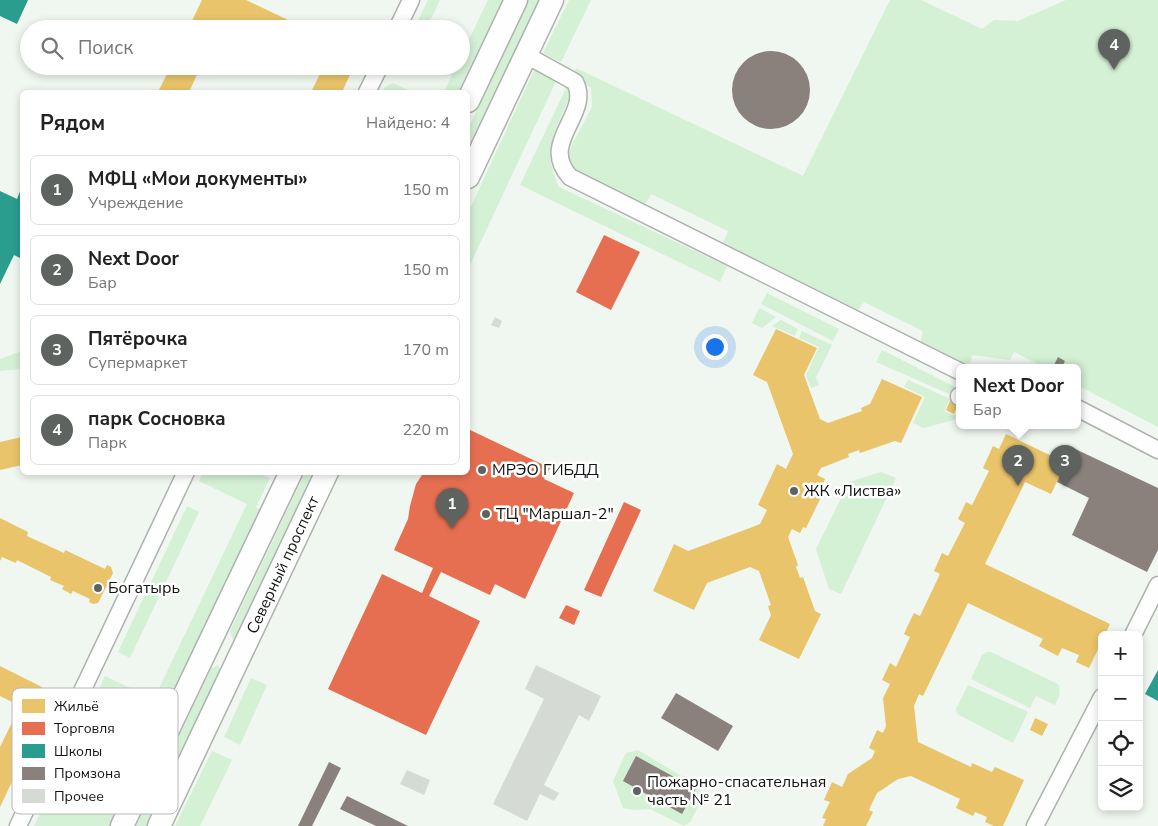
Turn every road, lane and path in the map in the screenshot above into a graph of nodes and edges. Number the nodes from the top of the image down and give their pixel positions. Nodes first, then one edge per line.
1 (411, 0) edge
2 (516, 0) edge
3 (552, 0) edge
4 (401, 20) edge
5 (526, 55) junction
6 (376, 75) edge
7 (368, 90) edge
8 (470, 97) edge
9 (470, 174) edge
10 (956, 370) edge
11 (1081, 410) edge
12 (1158, 450) edge
13 (185, 475) edge
14 (290, 475) edge
15 (326, 475) edge
16 (1158, 585) edge
17 (1135, 631) edge
18 (209, 644) junction
19 (239, 658) junction
20 (83, 688) edge
21 (1098, 704) edge
22 (178, 709) edge
23 (178, 786) edge
24 (24, 814) edge
25 (128, 814) edge
26 (165, 814) edge
27 (18, 826) edge
28 (122, 826) edge
29 (159, 826) edge
30 (1035, 826) edge

1 - 4 street
2 - 8 main road
3 - 5 main road
5 - 9 main road
5 - 10 street
6 - 7 street
11 - 12 street
13 - 20 street
14 - 18 main road, Северный проспект
15 - 19 main road, Северный проспект
16 - 17 street
18 - 19 main road
18 - 22 main road, Северный проспект
19 - 23 main road, Северный проспект
21 - 30 street
24 - 27 street
25 - 28 main road, Северный проспект
26 - 29 main road, Северный проспект

